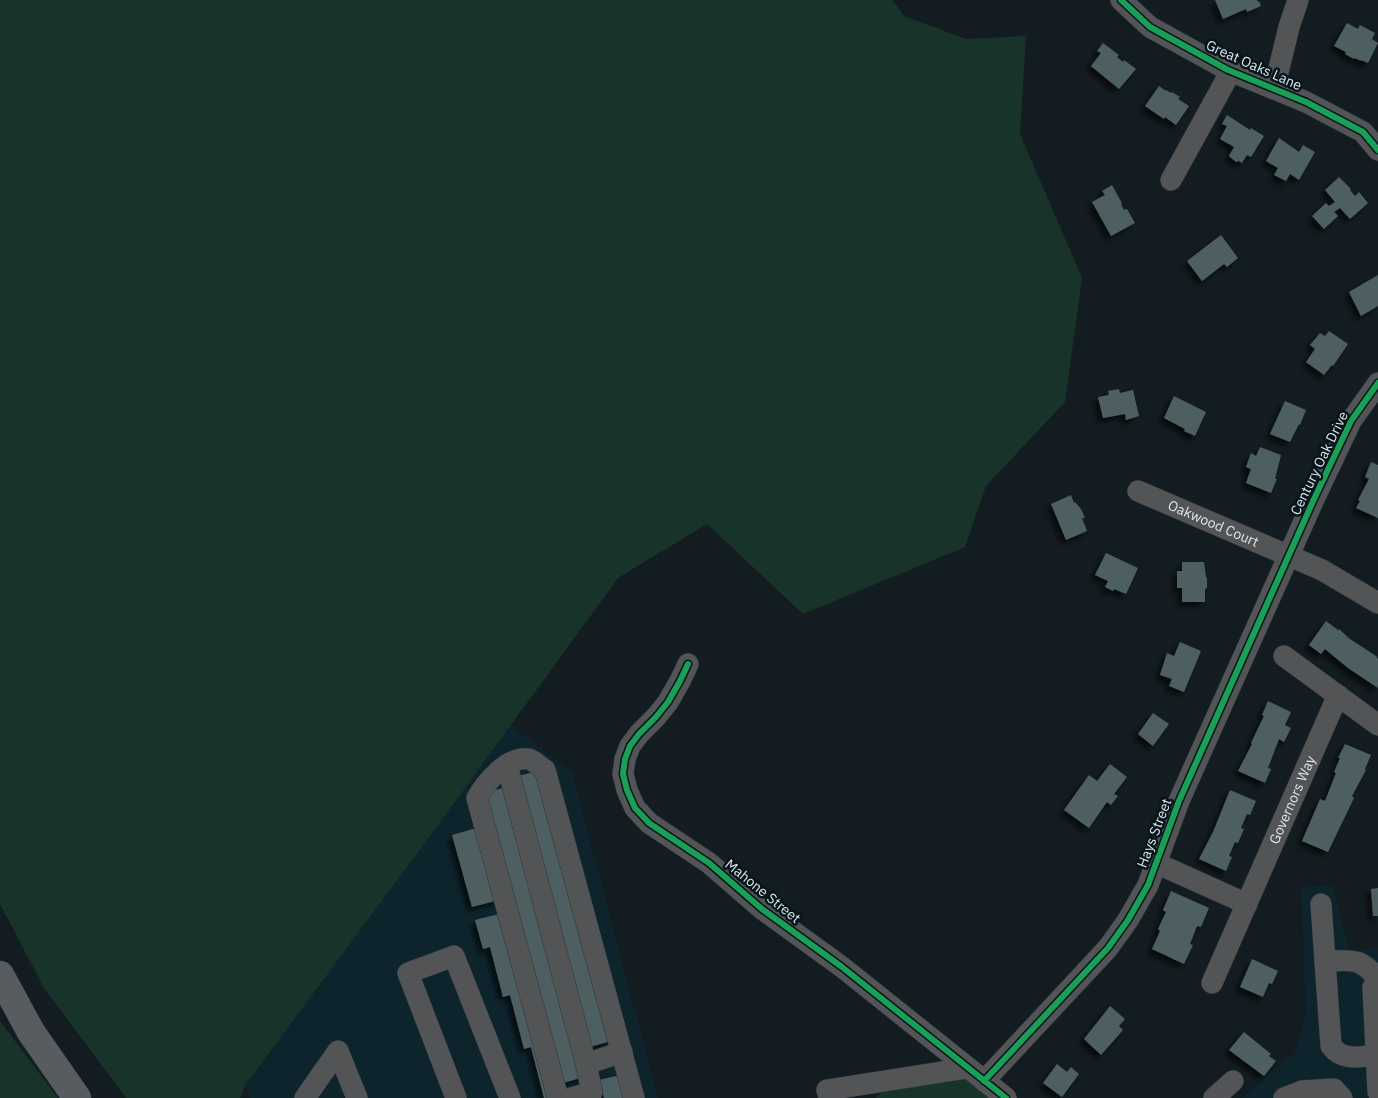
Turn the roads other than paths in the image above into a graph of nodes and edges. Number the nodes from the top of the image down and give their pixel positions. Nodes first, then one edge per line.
1 (1121, 0) edge
2 (1298, 0) edge
3 (1231, 71) junction
4 (1274, 89) junction
5 (1378, 150) edge
6 (1171, 180) dead end
7 (1378, 383) edge
8 (1138, 492) dead end
9 (1289, 557) junction
10 (1378, 603) edge
11 (1284, 656) dead end
12 (688, 664) dead end
13 (1338, 696) junction
14 (1378, 725) edge
15 (507, 766) junction
16 (1156, 863) junction
17 (1247, 904) junction
18 (1321, 904) dead end
19 (1325, 961) junction
20 (0, 975) edge
21 (1378, 980) edge
22 (1212, 983) dead end
23 (622, 1052) junction
24 (586, 1064) junction
25 (967, 1068) junction
26 (1377, 1073) edge
27 (984, 1081) junction
28 (1233, 1082) dead end
29 (593, 1095) edge
30 (77, 1098) edge
31 (305, 1098) edge
32 (357, 1098) edge
33 (456, 1098) edge
34 (510, 1098) edge
35 (558, 1098) edge
36 (571, 1098) edge
37 (634, 1098) edge
38 (829, 1098) edge
39 (1006, 1098) edge
40 (1214, 1098) edge
41 (1284, 1098) edge
42 (1342, 1098) edge

1 - 3 street, Great Oaks Lane
2 - 4 street
3 - 4 street, Great Oaks Lane
3 - 6 street
4 - 5 street, Great Oaks Lane
7 - 9 street, Century Oak Drive
8 - 9 street, Oakwood Court
9 - 10 street, Oakwood Court
9 - 16 street, Hays Street
11 - 13 street
12 - 25 street, Mahone Street
13 - 14 street
13 - 17 street, Governors Way
15 - 23 street
15 - 24 street
15 - 35 street
16 - 17 street
16 - 27 street, Hays Street
17 - 22 street, Governors Way
18 - 19 street
19 - 21 street
19 - 26 street
20 - 30 highway
21 - 26 street
23 - 24 street
23 - 37 street
24 - 29 street
25 - 27 street, Mahone Street
25 - 38 street
27 - 39 street, Mahone Street
28 - 40 street
29 - 36 street
31 - 32 street
33 - 34 street
41 - 42 street

